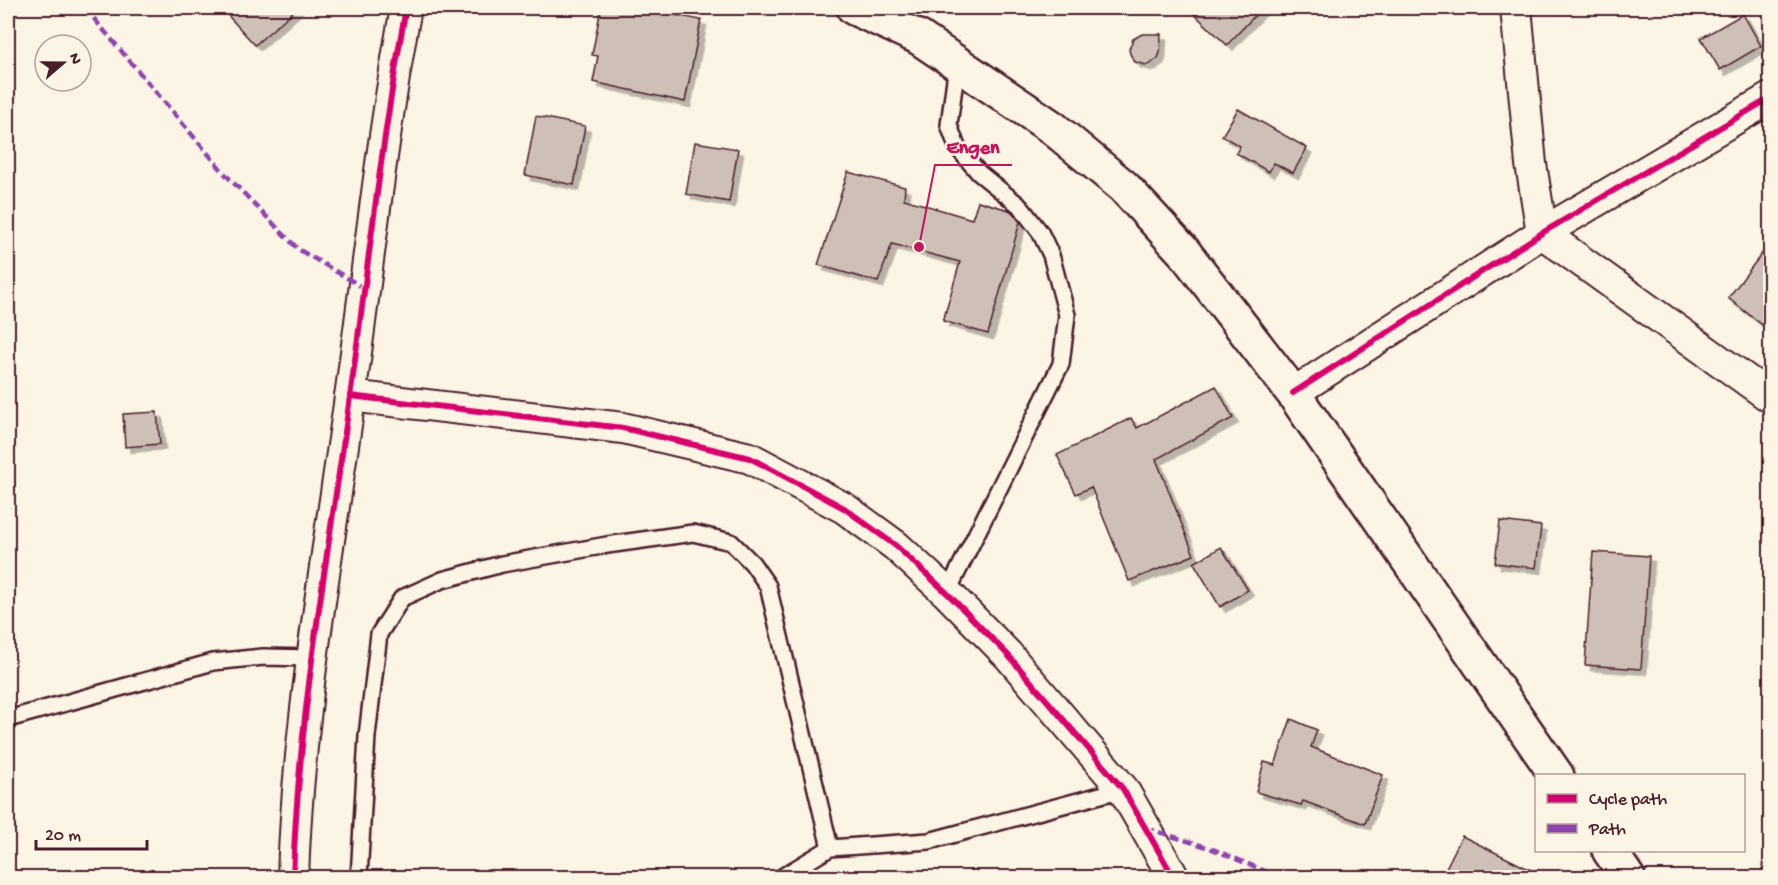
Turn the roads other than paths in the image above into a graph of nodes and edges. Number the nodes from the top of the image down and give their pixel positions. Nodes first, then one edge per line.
1 (406, 8) edge
2 (854, 8) edge
3 (1516, 8) edge
4 (957, 63) junction
5 (1770, 98) edge
6 (1542, 232) junction
7 (1293, 393) junction
8 (350, 396) junction
9 (1770, 397) edge
10 (947, 593) junction
11 (312, 658) junction
12 (8, 719) edge
13 (1556, 774) edge
14 (1123, 789) junction
15 (830, 848) junction
16 (1610, 852) edge
17 (293, 878) edge
18 (359, 878) edge
19 (780, 878) edge
20 (1174, 878) edge
21 (1628, 878) edge

1 - 8 street
2 - 4 main road
3 - 6 street
4 - 7 main road
4 - 10 lane
5 - 6 street
6 - 7 street
6 - 9 street
7 - 13 main road
8 - 10 street
8 - 11 street
10 - 14 street
11 - 12 lane
11 - 17 street
14 - 15 lane
14 - 20 street
15 - 18 lane
15 - 19 lane
16 - 21 main road

